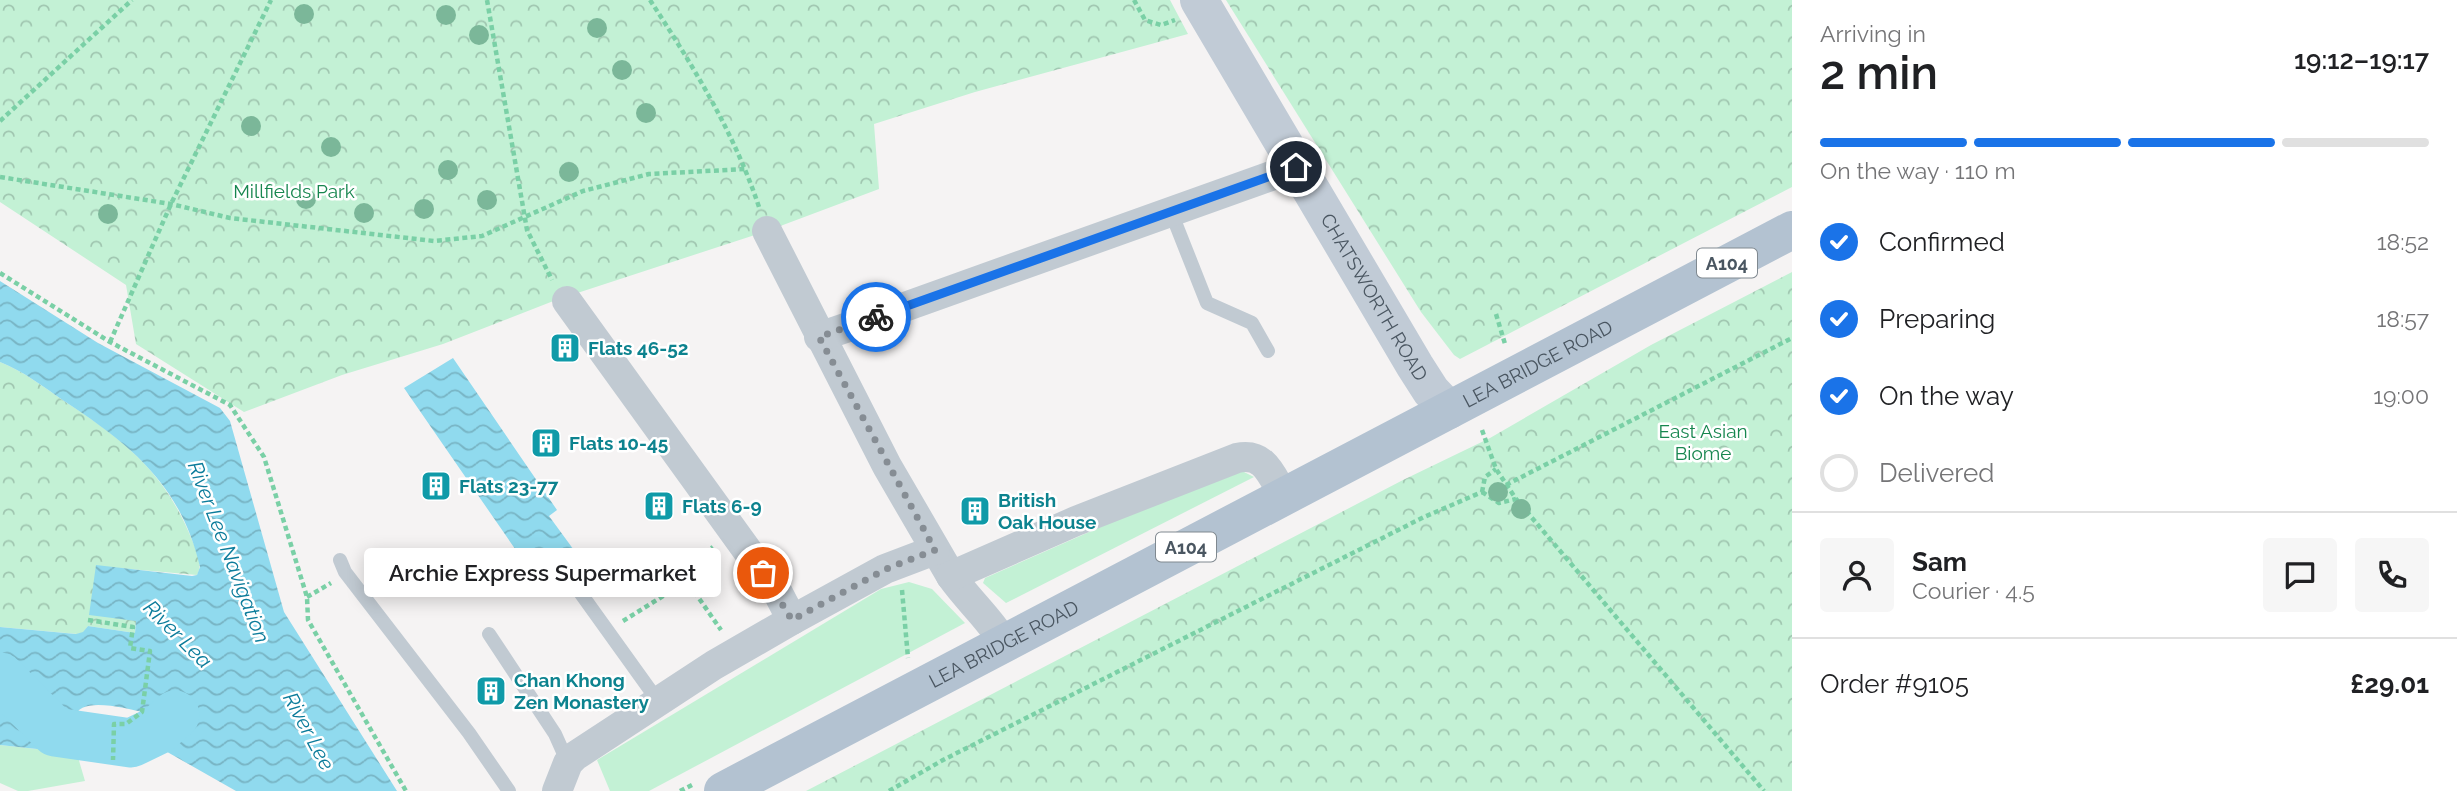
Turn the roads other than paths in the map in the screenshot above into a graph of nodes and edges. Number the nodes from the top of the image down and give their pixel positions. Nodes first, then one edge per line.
1 (1201, 7) edge
2 (1296, 167) junction
3 (1171, 212) junction
4 (1792, 230) edge
5 (767, 231) road end
6 (567, 301) road end
7 (819, 337) junction
8 (1268, 351) dead end
9 (1449, 411) junction
10 (1284, 496) junction
11 (935, 550) junction
12 (340, 560) dead end
13 (951, 576) junction
14 (569, 577) dead end
15 (792, 620) junction
16 (489, 634) dead end
17 (1003, 642) junction
18 (658, 701) junction
19 (568, 763) junction
20 (509, 791) edge
21 (557, 791) edge
22 (723, 791) edge

1 - 2 street, CHATSWORTH ROAD
2 - 3 street
2 - 9 street, CHATSWORTH ROAD
3 - 7 street
3 - 8 lane
4 - 9 main road, LEA BRIDGE ROAD / A104
5 - 7 street
6 - 15 street
7 - 11 street
9 - 10 main road, LEA BRIDGE ROAD / A104
10 - 13 street
10 - 17 main road, LEA BRIDGE ROAD / A104
11 - 13 street
11 - 15 street
12 - 20 lane
13 - 17 street
14 - 18 lane
15 - 18 street
16 - 19 lane
17 - 22 main road, LEA BRIDGE ROAD / A104
18 - 19 street
19 - 21 street

